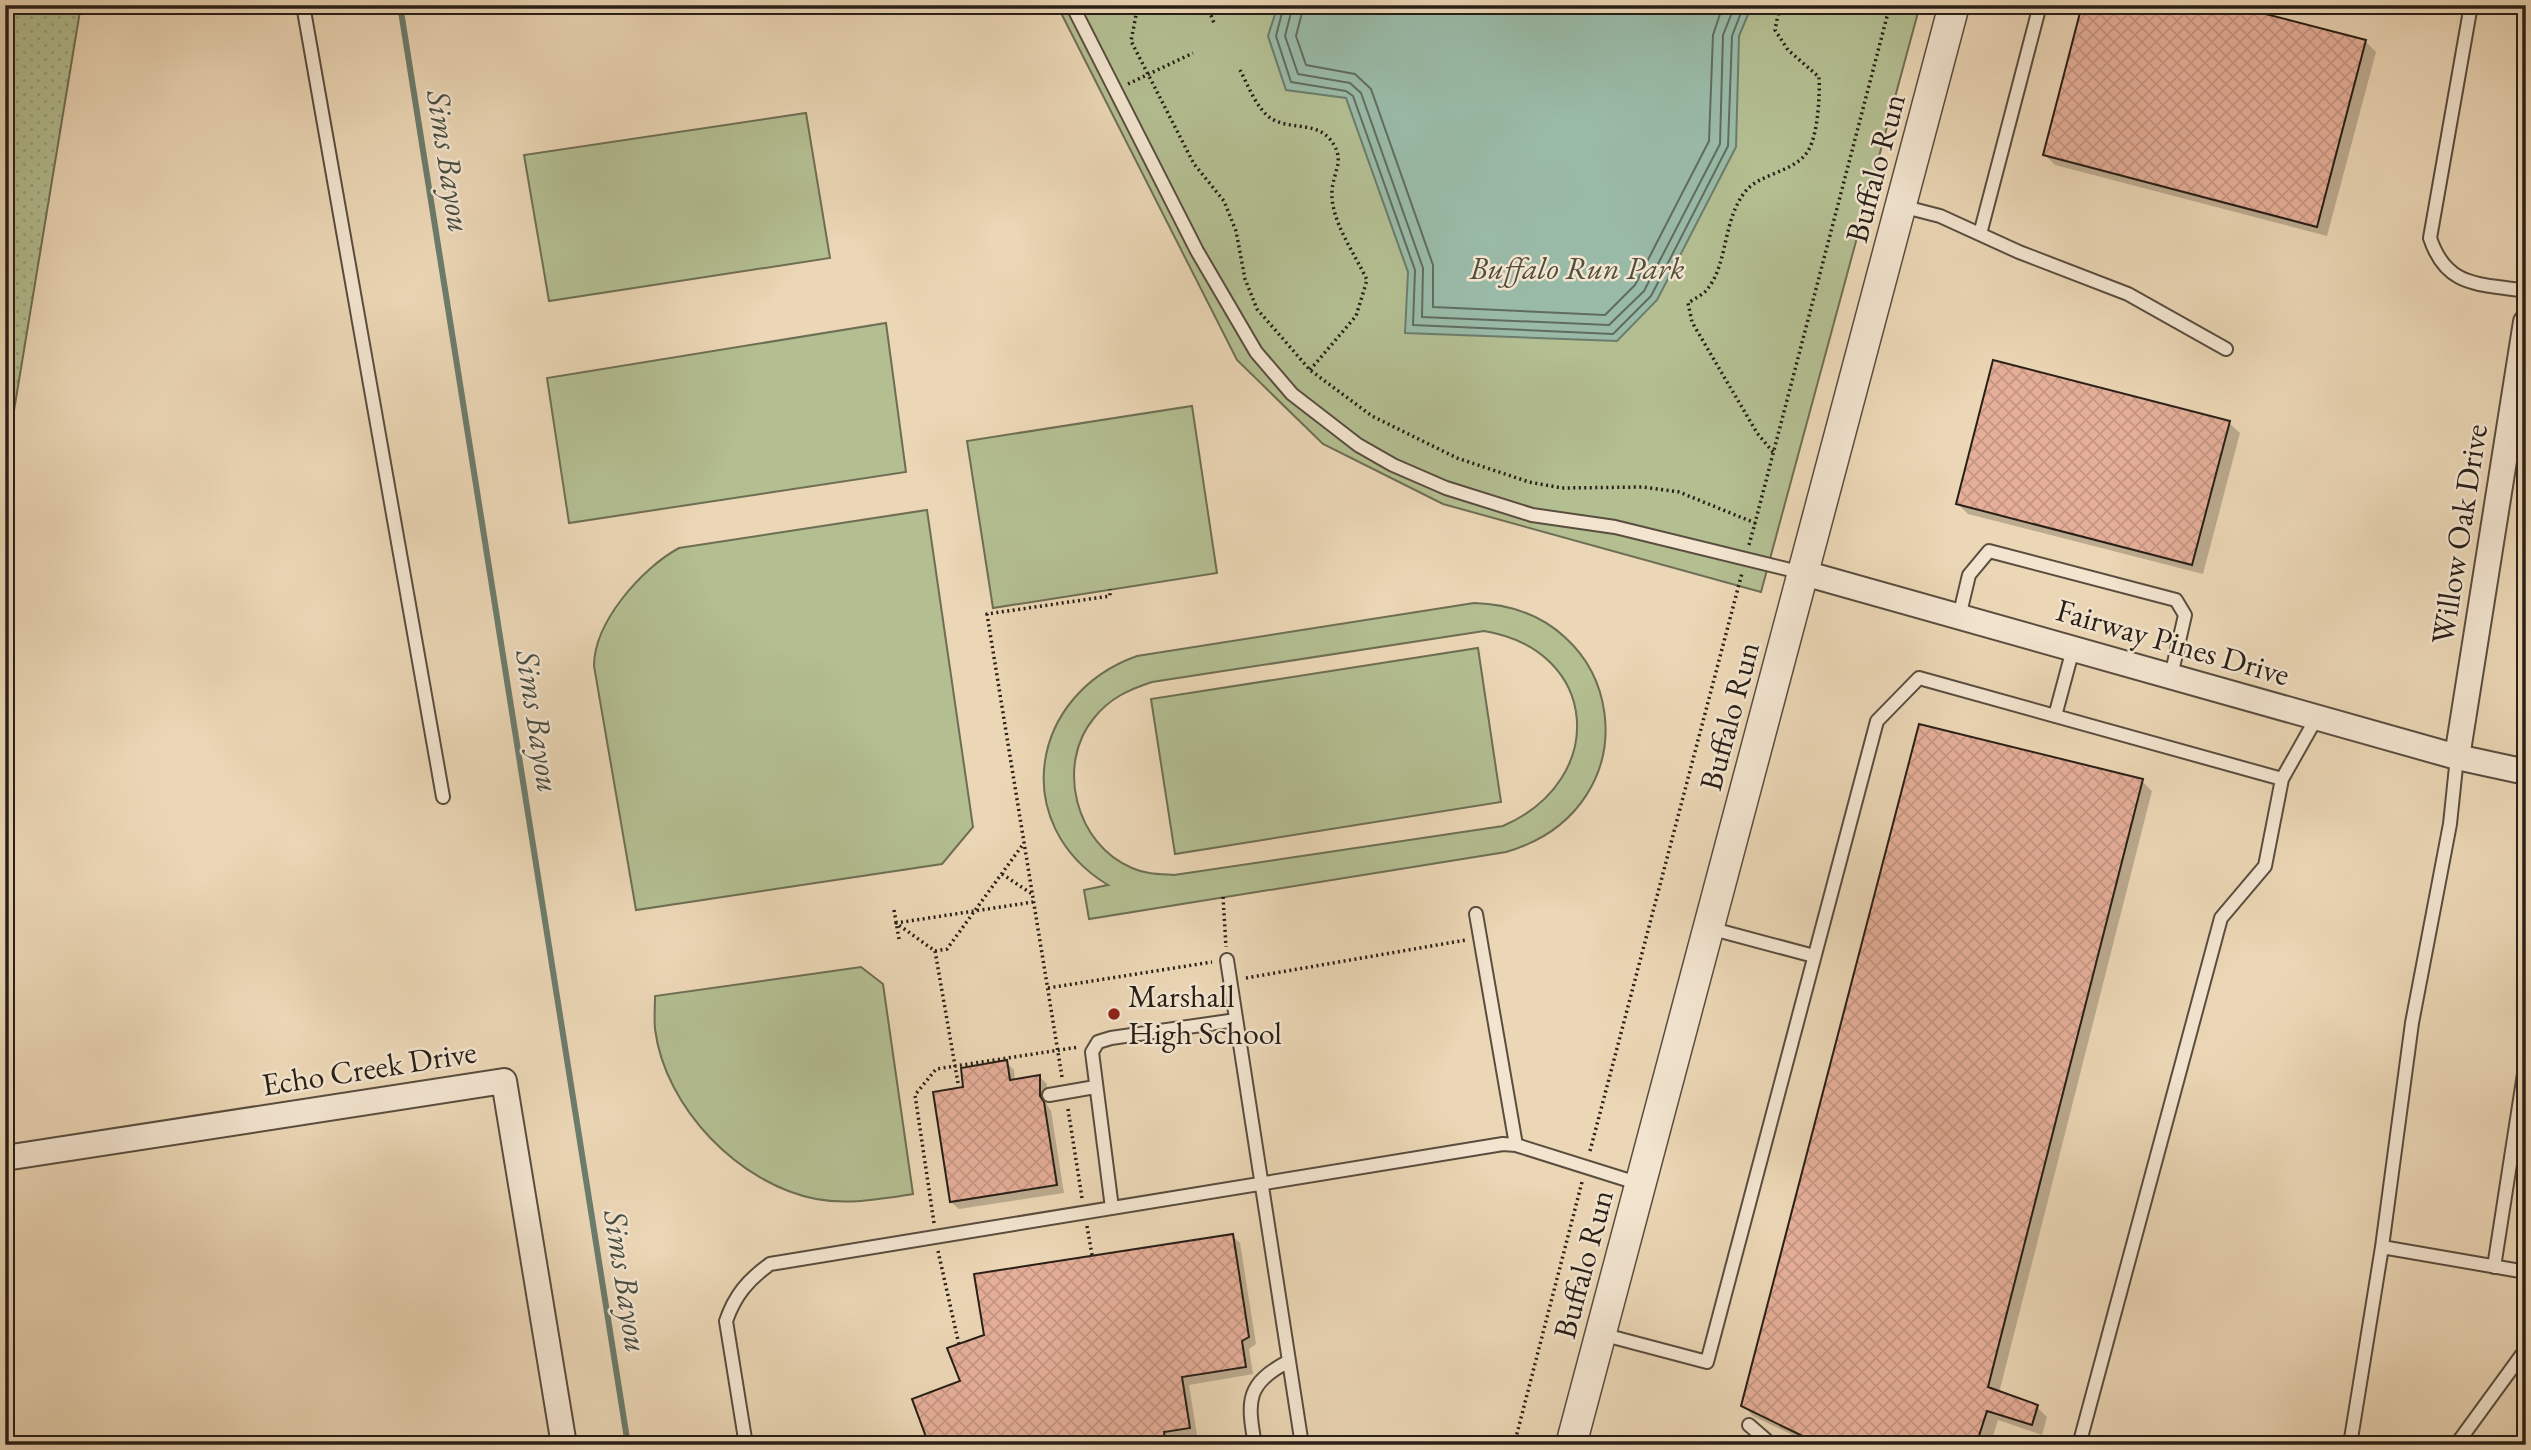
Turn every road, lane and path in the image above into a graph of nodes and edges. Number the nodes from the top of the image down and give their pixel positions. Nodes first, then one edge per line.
1 (303, 5) edge
2 (1072, 5) edge
3 (1138, 5) edge
4 (1208, 5) edge
5 (1780, 5) edge
6 (1890, 5) edge
7 (1954, 5) edge
8 (2040, 5) edge
9 (2471, 5) edge
10 (2519, 5) edge
11 (2526, 8) edge
12 (1214, 23) dead end
13 (1193, 53) dead end
14 (1240, 70) dead end
15 (1148, 74) junction
16 (1116, 90) junction
17 (1901, 206) junction
18 (1980, 234) junction
19 (2526, 291) edge
20 (2526, 322) edge
21 (2225, 349) dead end
22 (1310, 370) junction
23 (1774, 453) junction
24 (1755, 523) junction
25 (1745, 559) junction
26 (1804, 573) junction
27 (1110, 589) dead end
28 (1959, 617) junction
29 (2073, 649) junction
30 (2171, 677) junction
31 (2055, 716) junction
32 (2317, 717) junction
33 (2458, 757) junction
34 (2526, 772) edge
35 (2282, 779) junction
36 (443, 797) dead end
37 (1024, 843) junction
38 (1002, 874) junction
39 (1033, 895) junction
40 (1223, 897) dead end
41 (1034, 901) junction
42 (894, 910) dead end
43 (976, 911) junction
44 (1476, 914) dead end
45 (896, 923) junction
46 (1709, 928) junction
47 (1480, 938) junction
48 (899, 939) dead end
49 (935, 951) junction
50 (1814, 956) junction
51 (1227, 960) junction
52 (1230, 981) junction
53 (1048, 988) junction
54 (1236, 1020) junction
55 (1058, 1049) junction
56 (1092, 1052) junction
57 (2526, 1063) edge
58 (955, 1066) junction
59 (958, 1083) dead end
60 (1095, 1087) junction
61 (1065, 1093) junction
62 (1049, 1095) dead end
63 (1516, 1145) junction
64 (5, 1158) edge
65 (1586, 1167) junction
66 (1261, 1184) junction
67 (1641, 1184) junction
68 (1112, 1208) junction
69 (1084, 1212) junction
70 (936, 1237) junction
71 (2382, 1247) junction
72 (1092, 1255) dead end
73 (2494, 1267) junction
74 (2526, 1272) edge
75 (1601, 1334) junction
76 (959, 1345) dead end
77 (2526, 1349) edge
78 (1289, 1361) junction
79 (1749, 1425) dead end
80 (564, 1445) edge
81 (746, 1445) edge
82 (1255, 1445) edge
83 (1302, 1445) edge
84 (1514, 1445) edge
85 (1571, 1445) edge
86 (1772, 1445) edge
87 (2079, 1445) edge
88 (2350, 1445) edge
89 (2456, 1445) edge

1 - 36 lane
2 - 16 lane
3 - 15 path
4 - 12 path
5 - 23 path
6 - 23 path
7 - 17 street, Buffalo Run
8 - 18 lane
9 - 19 lane
10 - 11 lane
13 - 15 path
14 - 22 path
15 - 16 path
15 - 22 path
16 - 25 lane
17 - 18 lane
17 - 26 street, Buffalo Run
18 - 21 lane
20 - 33 street, Willow Oak Drive
22 - 24 path
23 - 24 path
24 - 25 path
25 - 26 lane
25 - 65 path
26 - 28 street, Fairway Pines Drive
26 - 46 street, Buffalo Run
27 - 37 path
28 - 29 street, Fairway Pines Drive
28 - 30 lane
29 - 30 street, Fairway Pines Drive
29 - 31 lane
30 - 32 street, Fairway Pines Drive
31 - 35 lane
31 - 50 lane
32 - 33 street, Fairway Pines Drive
32 - 35 lane
33 - 34 street, Fairway Pines Drive
33 - 71 lane
35 - 87 lane
37 - 38 path
37 - 39 path
38 - 39 path
38 - 43 path
39 - 41 path
40 - 51 path
41 - 43 path
41 - 53 path
42 - 45 path
43 - 45 path
43 - 49 path
44 - 47 lane
45 - 48 path
45 - 49 path
46 - 50 lane
46 - 67 street, Buffalo Run
47 - 52 path
47 - 63 lane
49 - 58 path
50 - 75 lane
51 - 52 lane
51 - 53 path
52 - 54 lane
53 - 55 path
54 - 56 lane
54 - 66 lane
55 - 56 path
55 - 58 path
55 - 61 path
56 - 60 lane
57 - 73 lane
58 - 59 path
58 - 70 path
60 - 61 lane
60 - 68 lane
61 - 62 lane
61 - 69 path
63 - 65 lane
63 - 66 lane
64 - 80 street, Echo Creek Drive
65 - 67 lane
65 - 84 path
66 - 68 lane
66 - 78 lane
67 - 75 street, Buffalo Run
68 - 69 lane
69 - 70 lane
69 - 72 path
70 - 76 path
70 - 81 lane
71 - 73 lane
71 - 88 lane
73 - 74 lane
75 - 85 street, Buffalo Run
77 - 89 lane
78 - 82 lane
78 - 83 lane
79 - 86 lane

